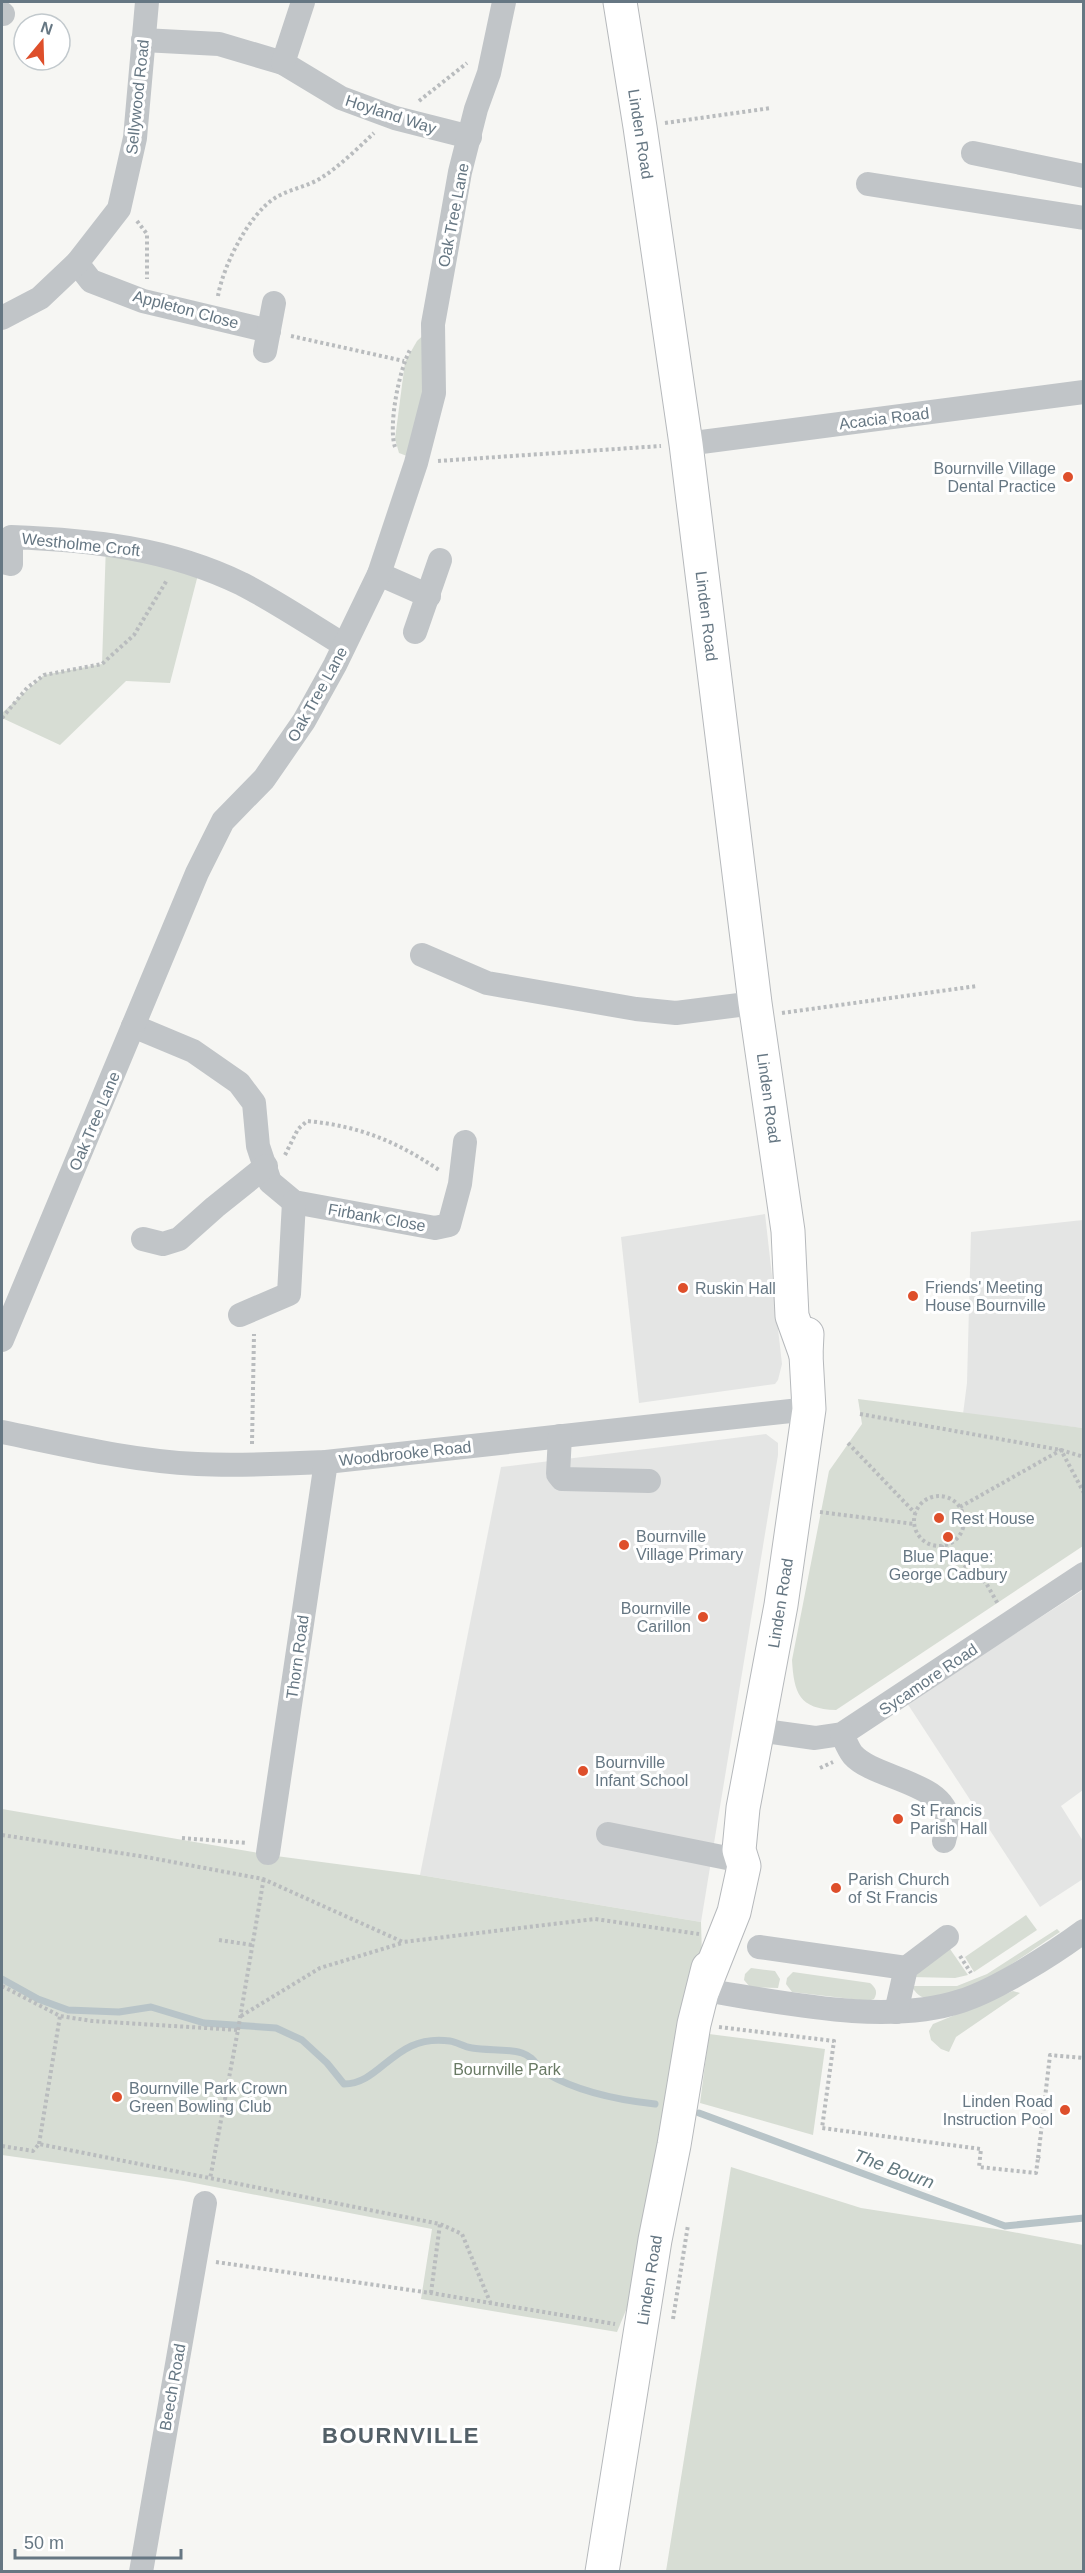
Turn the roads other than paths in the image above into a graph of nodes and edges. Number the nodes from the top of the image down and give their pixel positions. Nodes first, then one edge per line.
1 (147, 2) edge
2 (303, 2) edge
3 (504, 2) edge
4 (620, 2) edge
5 (143, 40) junction
6 (283, 63) junction
7 (470, 137) junction
8 (973, 153) dead end
9 (1083, 176) edge
10 (868, 184) dead end
11 (1083, 218) edge
12 (77, 263) junction
13 (274, 303) dead end
14 (2, 318) edge
15 (1083, 392) edge
16 (686, 444) junction
17 (440, 560) dead end
18 (6, 563) edge
19 (380, 574) junction
20 (429, 596) junction
21 (415, 632) dead end
22 (344, 645) junction
23 (422, 955) dead end
24 (757, 1010) junction
25 (133, 1026) junction
26 (465, 1142) dead end
27 (268, 1174) junction
28 (294, 1202) junction
29 (143, 1239) dead end
30 (247, 1312) road end
31 (2, 1340) edge
32 (809, 1409) junction
33 (2, 1432) edge
34 (560, 1436) junction
35 (326, 1462) junction
36 (649, 1481) dead end
37 (1083, 1574) edge
38 (758, 1730) junction
39 (842, 1734) junction
40 (608, 1834) dead end
41 (944, 1840) dead end
42 (268, 1849) road end
43 (736, 1854) junction
44 (1083, 1931) edge
45 (953, 1946) road end
46 (759, 1947) dead end
47 (906, 1968) junction
48 (703, 1990) junction
49 (896, 2012) junction
50 (205, 2203) road end
51 (141, 2571) edge
52 (602, 2571) edge

1 - 5 street, Sellywood Road
2 - 6 street
3 - 7 street, Oak Tree Lane
4 - 16 highway, Linden Road
5 - 6 street, Hoyland Way
5 - 12 street, Sellywood Road
6 - 7 street, Hoyland Way
7 - 19 street, Oak Tree Lane
8 - 9 street
10 - 11 street
12 - 13 street, Appleton Close
12 - 14 street, Sellywood Road
15 - 16 street, Acacia Road
16 - 24 highway, Linden Road
17 - 20 street
18 - 22 street, Westholme Croft
19 - 20 street
19 - 22 street, Oak Tree Lane
20 - 21 street
22 - 25 street, Oak Tree Lane
23 - 24 street
24 - 32 highway, Linden Road
25 - 27 street
25 - 31 street, Oak Tree Lane
26 - 28 street, Firbank Close
27 - 28 street, Firbank Close
27 - 29 street
28 - 30 street
32 - 34 street, Woodbrooke Road
32 - 38 highway, Linden Road
33 - 35 street, Woodbrooke Road
34 - 35 street, Woodbrooke Road
34 - 36 street
35 - 42 street, Thorn Road
37 - 39 street, Sycamore Road
38 - 39 street, Sycamore Road
38 - 43 highway, Linden Road
39 - 41 street
40 - 43 street
43 - 48 highway, Linden Road
44 - 49 street
45 - 47 street
46 - 47 street
47 - 49 street
48 - 49 street
48 - 52 highway, Linden Road
50 - 51 street, Beech Road

